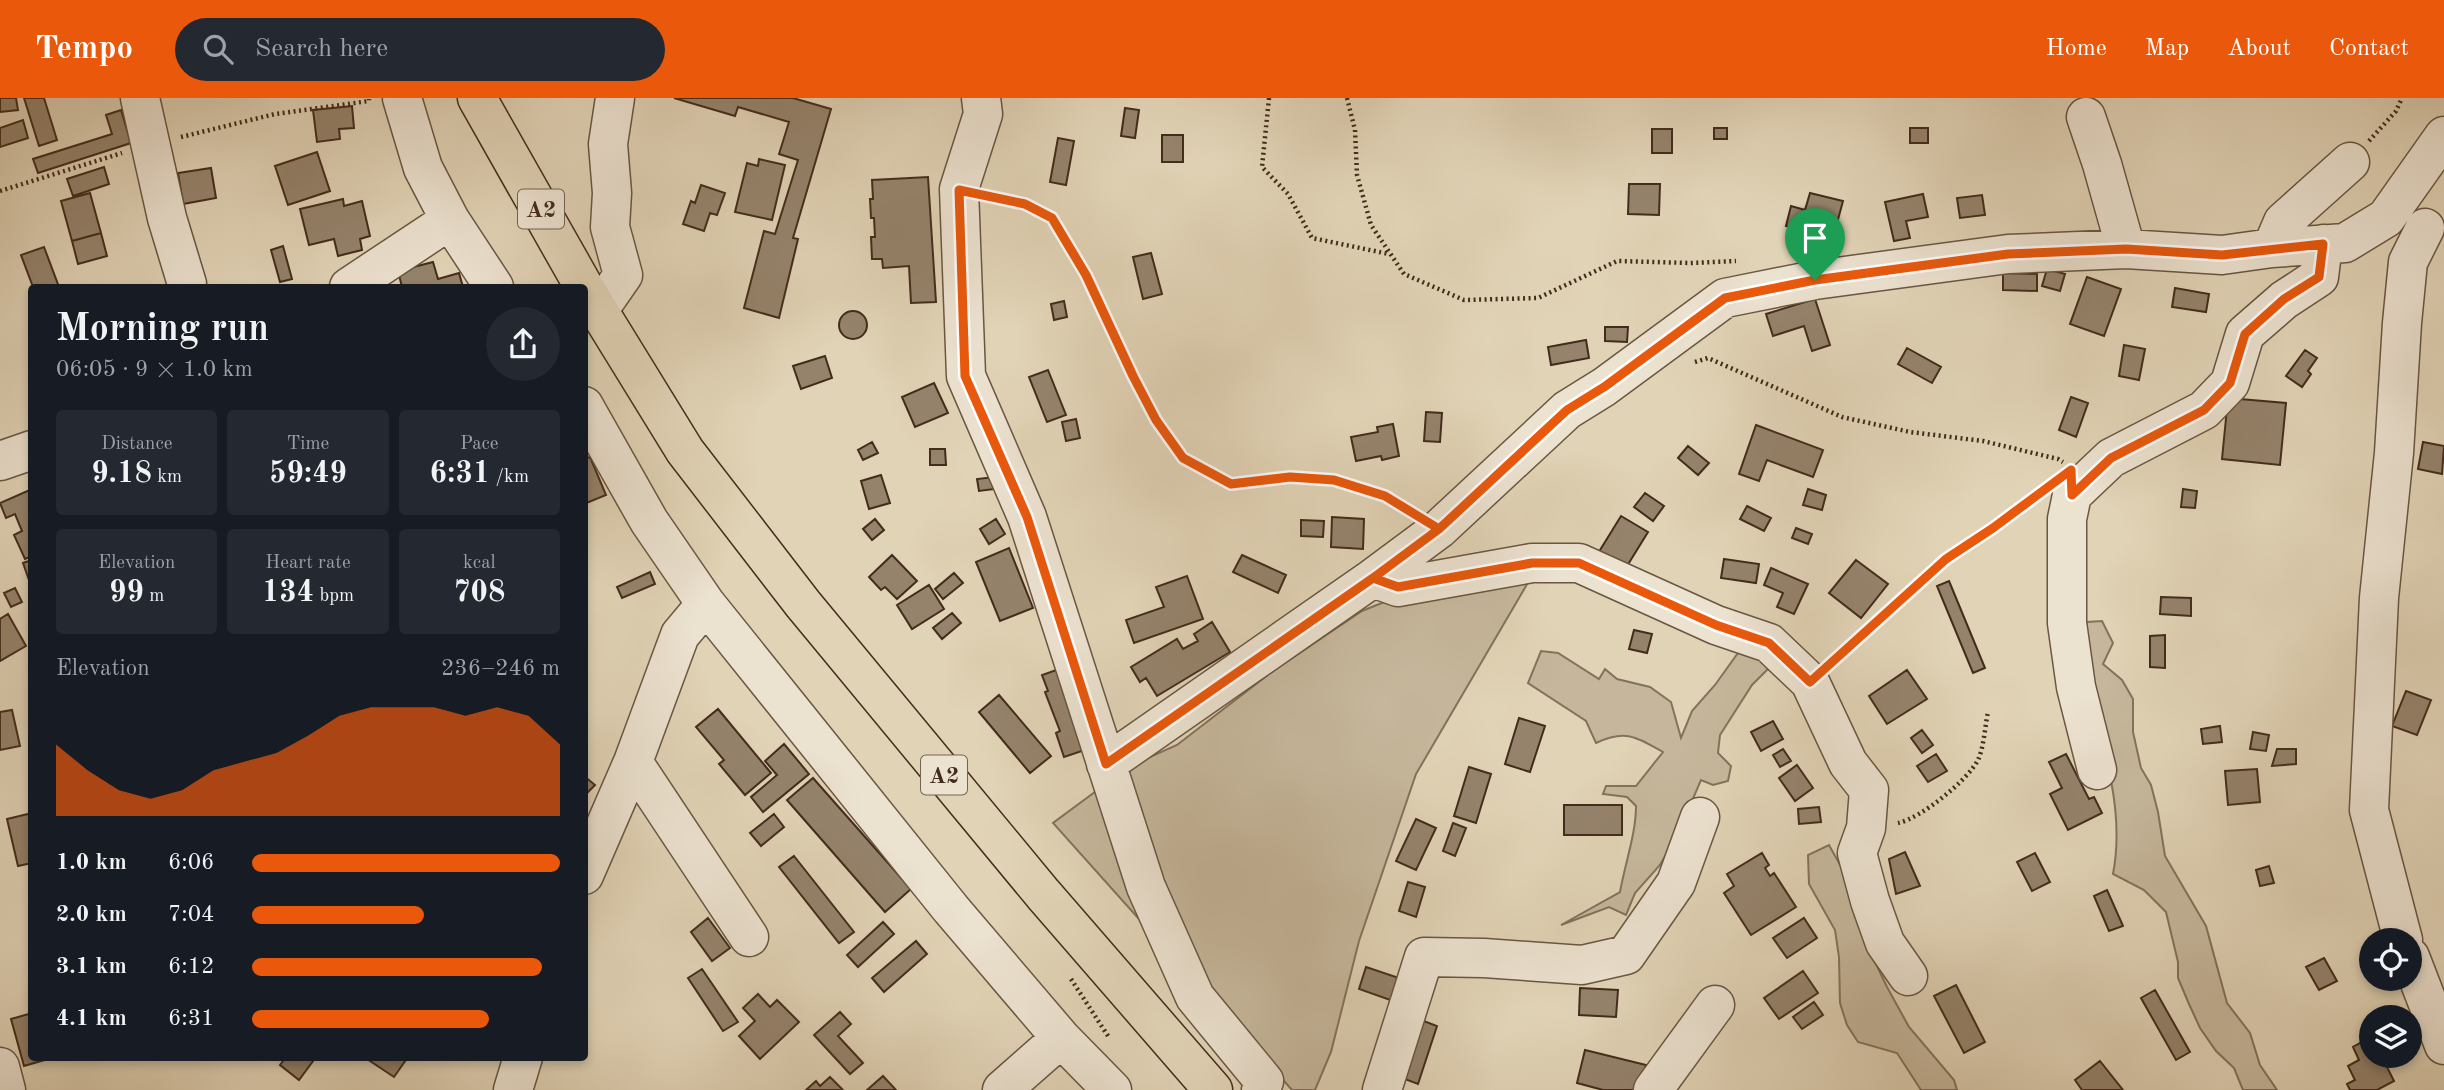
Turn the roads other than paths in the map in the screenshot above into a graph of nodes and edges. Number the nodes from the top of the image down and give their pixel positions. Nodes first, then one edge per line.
1 (140, 98) edge
2 (402, 98) edge
3 (477, 98) edge
4 (615, 98) edge
5 (981, 98) edge
6 (2086, 117) dead end
7 (2444, 136) edge
8 (2350, 162) road end
9 (2397, 202) junction
10 (450, 220) junction
11 (2434, 236) edge
12 (2323, 244) junction
13 (2272, 248) junction
14 (2126, 249) junction
15 (187, 284) dead end
16 (354, 284) edge
17 (492, 284) edge
18 (583, 284) edge
19 (589, 295) edge
20 (588, 413) edge
21 (28, 451) edge
22 (0, 461) edge
23 (1373, 578) junction
24 (706, 604) junction
25 (633, 762) junction
26 (1106, 764) junction
27 (2097, 770) dead end
28 (1700, 817) dead end
29 (588, 866) edge
30 (2400, 928) edge
31 (749, 937) dead end
32 (1908, 976) dead end
33 (2422, 988) edge
34 (1715, 1005) dead end
35 (1061, 1038) junction
36 (2444, 1045) edge
37 (522, 1061) edge
38 (0, 1067) edge
39 (6, 1090) edge
40 (513, 1090) edge
41 (1002, 1090) edge
42 (1112, 1090) edge
43 (1213, 1090) edge
44 (1261, 1090) edge
45 (1382, 1090) edge
46 (1653, 1090) edge

1 - 15 street
2 - 10 street
3 - 18 main road, A2
4 - 19 street
5 - 26 street
6 - 14 street
7 - 9 street
8 - 13 street
9 - 11 street
9 - 12 street
10 - 16 street
10 - 17 street
11 - 30 street
12 - 13 street
12 - 27 street
13 - 14 street
14 - 23 street
19 - 43 main road, A2
20 - 24 street
21 - 22 street
23 - 26 street
23 - 32 street
24 - 25 street
24 - 35 street
25 - 29 street
25 - 31 street
26 - 44 street
28 - 45 street
33 - 36 street
34 - 46 street
35 - 41 street
35 - 42 street
37 - 40 street
38 - 39 street

